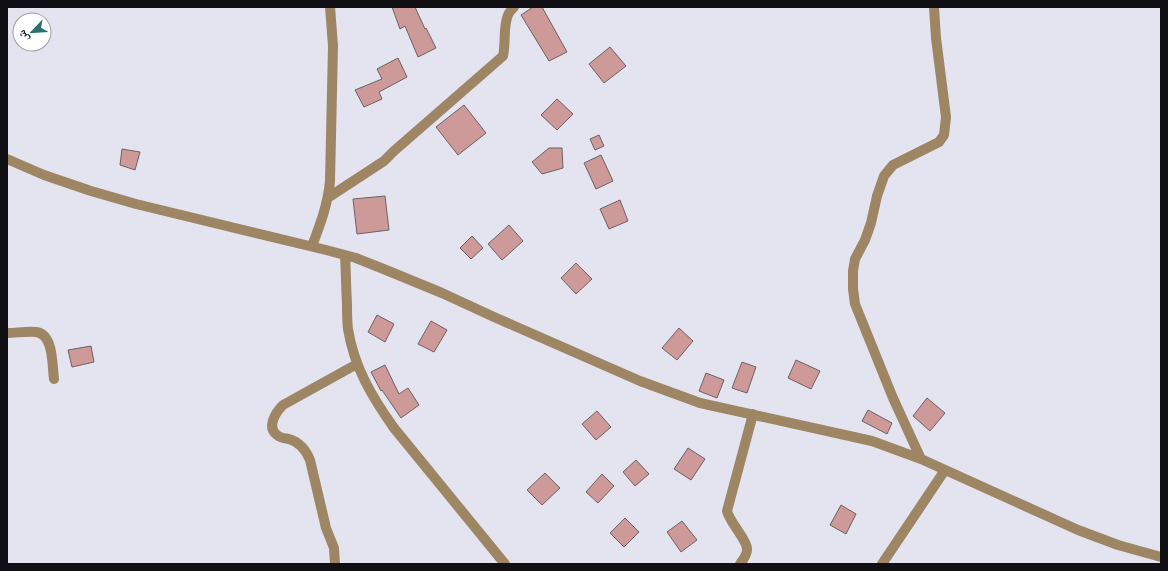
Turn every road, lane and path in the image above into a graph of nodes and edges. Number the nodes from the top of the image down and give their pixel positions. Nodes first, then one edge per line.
1 (330, 7) edge
2 (514, 7) edge
3 (934, 7) edge
4 (7, 160) edge
5 (328, 197) junction
6 (312, 246) junction
7 (345, 255) junction
8 (7, 333) edge
9 (357, 364) junction
10 (54, 379) dead end
11 (752, 414) junction
12 (921, 459) junction
13 (945, 470) junction
14 (1161, 557) edge
15 (336, 564) edge
16 (505, 564) edge
17 (740, 564) edge
18 (882, 564) edge

1 - 5 street
2 - 5 street
3 - 12 street
4 - 6 street
5 - 6 street
6 - 7 street
7 - 9 street
7 - 11 street
8 - 10 street
9 - 15 street
9 - 16 street
11 - 12 street
11 - 17 street
12 - 13 street
13 - 14 street
13 - 18 street

